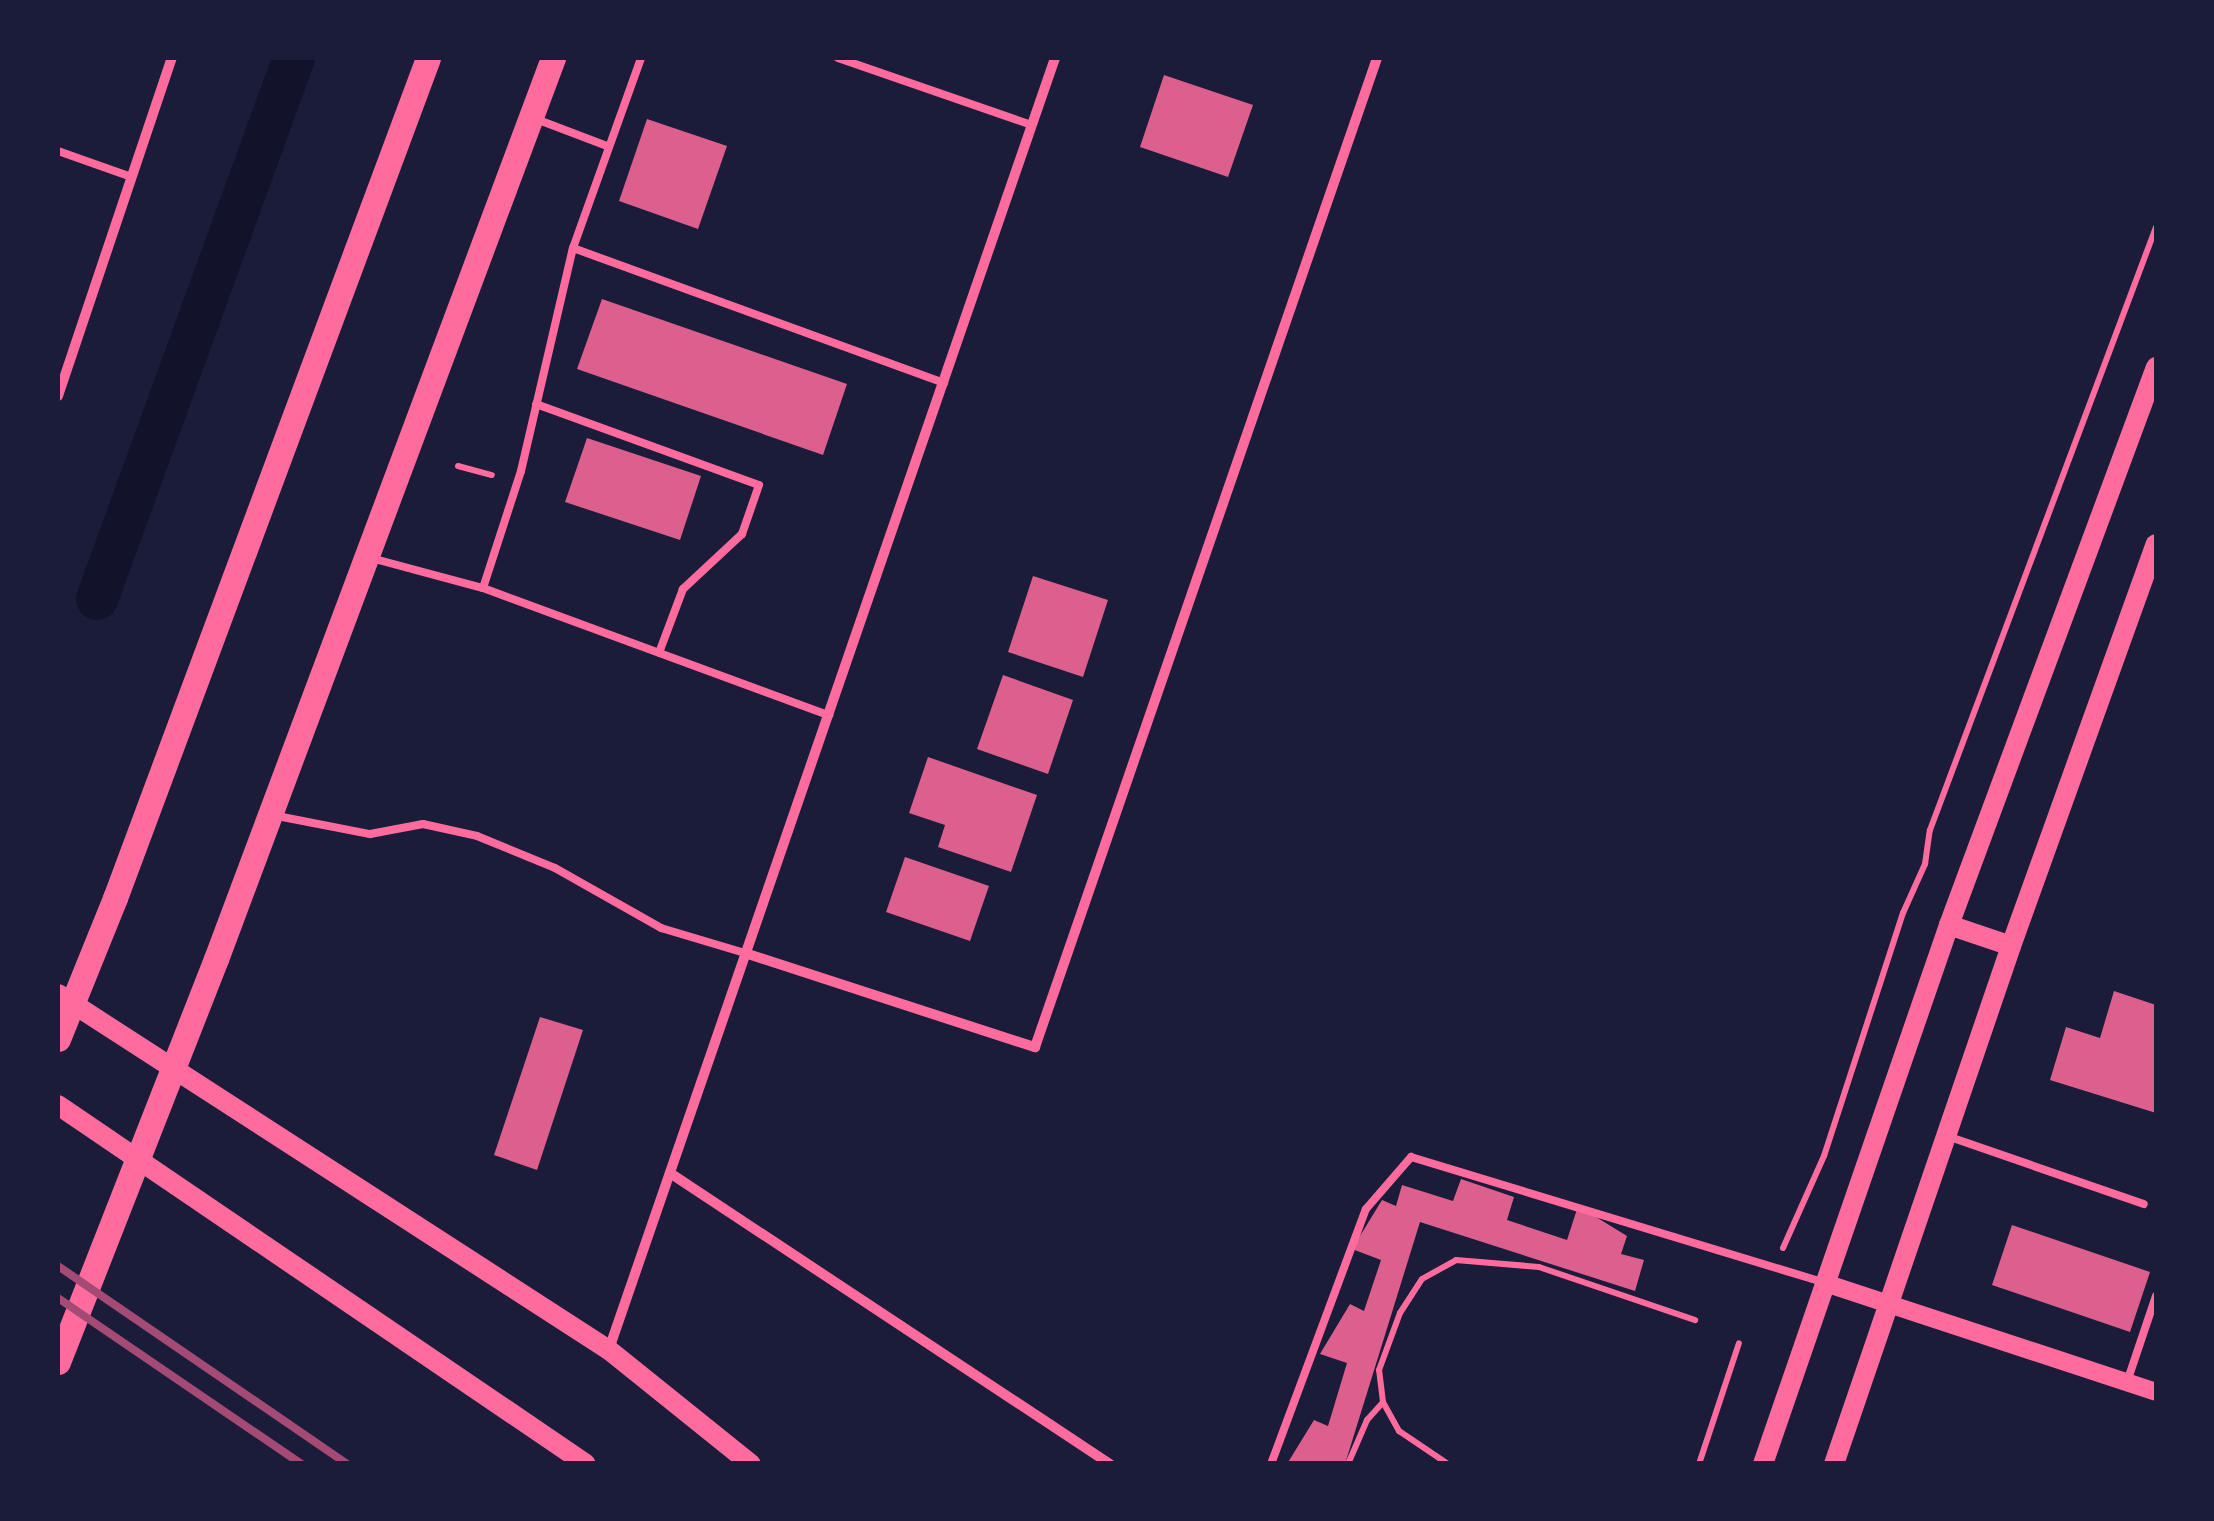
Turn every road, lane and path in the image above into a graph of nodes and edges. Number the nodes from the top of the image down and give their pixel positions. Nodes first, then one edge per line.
1 (172, 58) edge
2 (428, 58) edge
3 (553, 58) edge
4 (641, 58) edge
5 (838, 58) edge
6 (1055, 58) edge
7 (1377, 58) edge
8 (532, 117) junction
9 (1032, 125) junction
10 (607, 146) junction
11 (58, 152) edge
12 (132, 177) junction
13 (2156, 227) edge
14 (573, 248) junction
15 (2156, 367) edge
16 (62, 368) edge
17 (944, 383) junction
18 (58, 396) edge
19 (536, 404) junction
20 (458, 466) dead end
21 (492, 475) dead end
22 (2156, 544) edge
23 (367, 557) junction
24 (483, 588) junction
25 (659, 653) junction
26 (830, 715) junction
27 (270, 815) junction
28 (1949, 925) junction
29 (2011, 946) junction
30 (748, 954) junction
31 (65, 998) edge
32 (58, 1038) edge
33 (174, 1068) junction
34 (58, 1106) edge
35 (1946, 1136) junction
36 (139, 1159) junction
37 (673, 1175) junction
38 (2144, 1204) dead end
39 (1776, 1268) junction
40 (1825, 1283) junction
41 (2156, 1296) edge
42 (1889, 1303) junction
43 (1695, 1320) dead end
44 (1739, 1344) dead end
45 (609, 1350) junction
46 (58, 1362) edge
47 (2126, 1382) junction
48 (2156, 1392) edge
49 (1383, 1402) junction
50 (586, 1464) edge
51 (751, 1464) edge
52 (1110, 1464) edge
53 (1271, 1464) edge
54 (1348, 1464) edge
55 (1448, 1464) edge
56 (1699, 1464) edge
57 (1763, 1464) edge
58 (1834, 1464) edge

1 - 12 street
2 - 31 main road
3 - 8 main road
4 - 10 lane
5 - 9 lane
6 - 9 street
7 - 30 street
8 - 10 lane
8 - 23 main road
9 - 17 street
10 - 14 lane
11 - 12 lane
12 - 16 street
13 - 39 path
14 - 17 lane
14 - 19 lane
15 - 28 main road
16 - 18 street
17 - 26 street
19 - 24 lane
19 - 25 lane
20 - 21 path
22 - 29 main road
23 - 24 lane
23 - 27 main road
24 - 25 lane
25 - 26 lane
26 - 30 street
27 - 30 lane
27 - 33 main road
28 - 29 main road
28 - 40 main road
29 - 35 main road
30 - 37 street
31 - 32 main road
31 - 33 main road
33 - 36 main road
33 - 45 main road
34 - 36 main road
35 - 38 lane
35 - 42 main road
36 - 46 main road
36 - 50 main road
37 - 45 street
37 - 52 street
39 - 40 lane
39 - 53 lane
40 - 42 street
40 - 57 main road
41 - 47 lane
42 - 47 street
42 - 58 main road
43 - 49 path
44 - 56 path
45 - 51 main road
47 - 48 street
49 - 54 path
49 - 55 path

